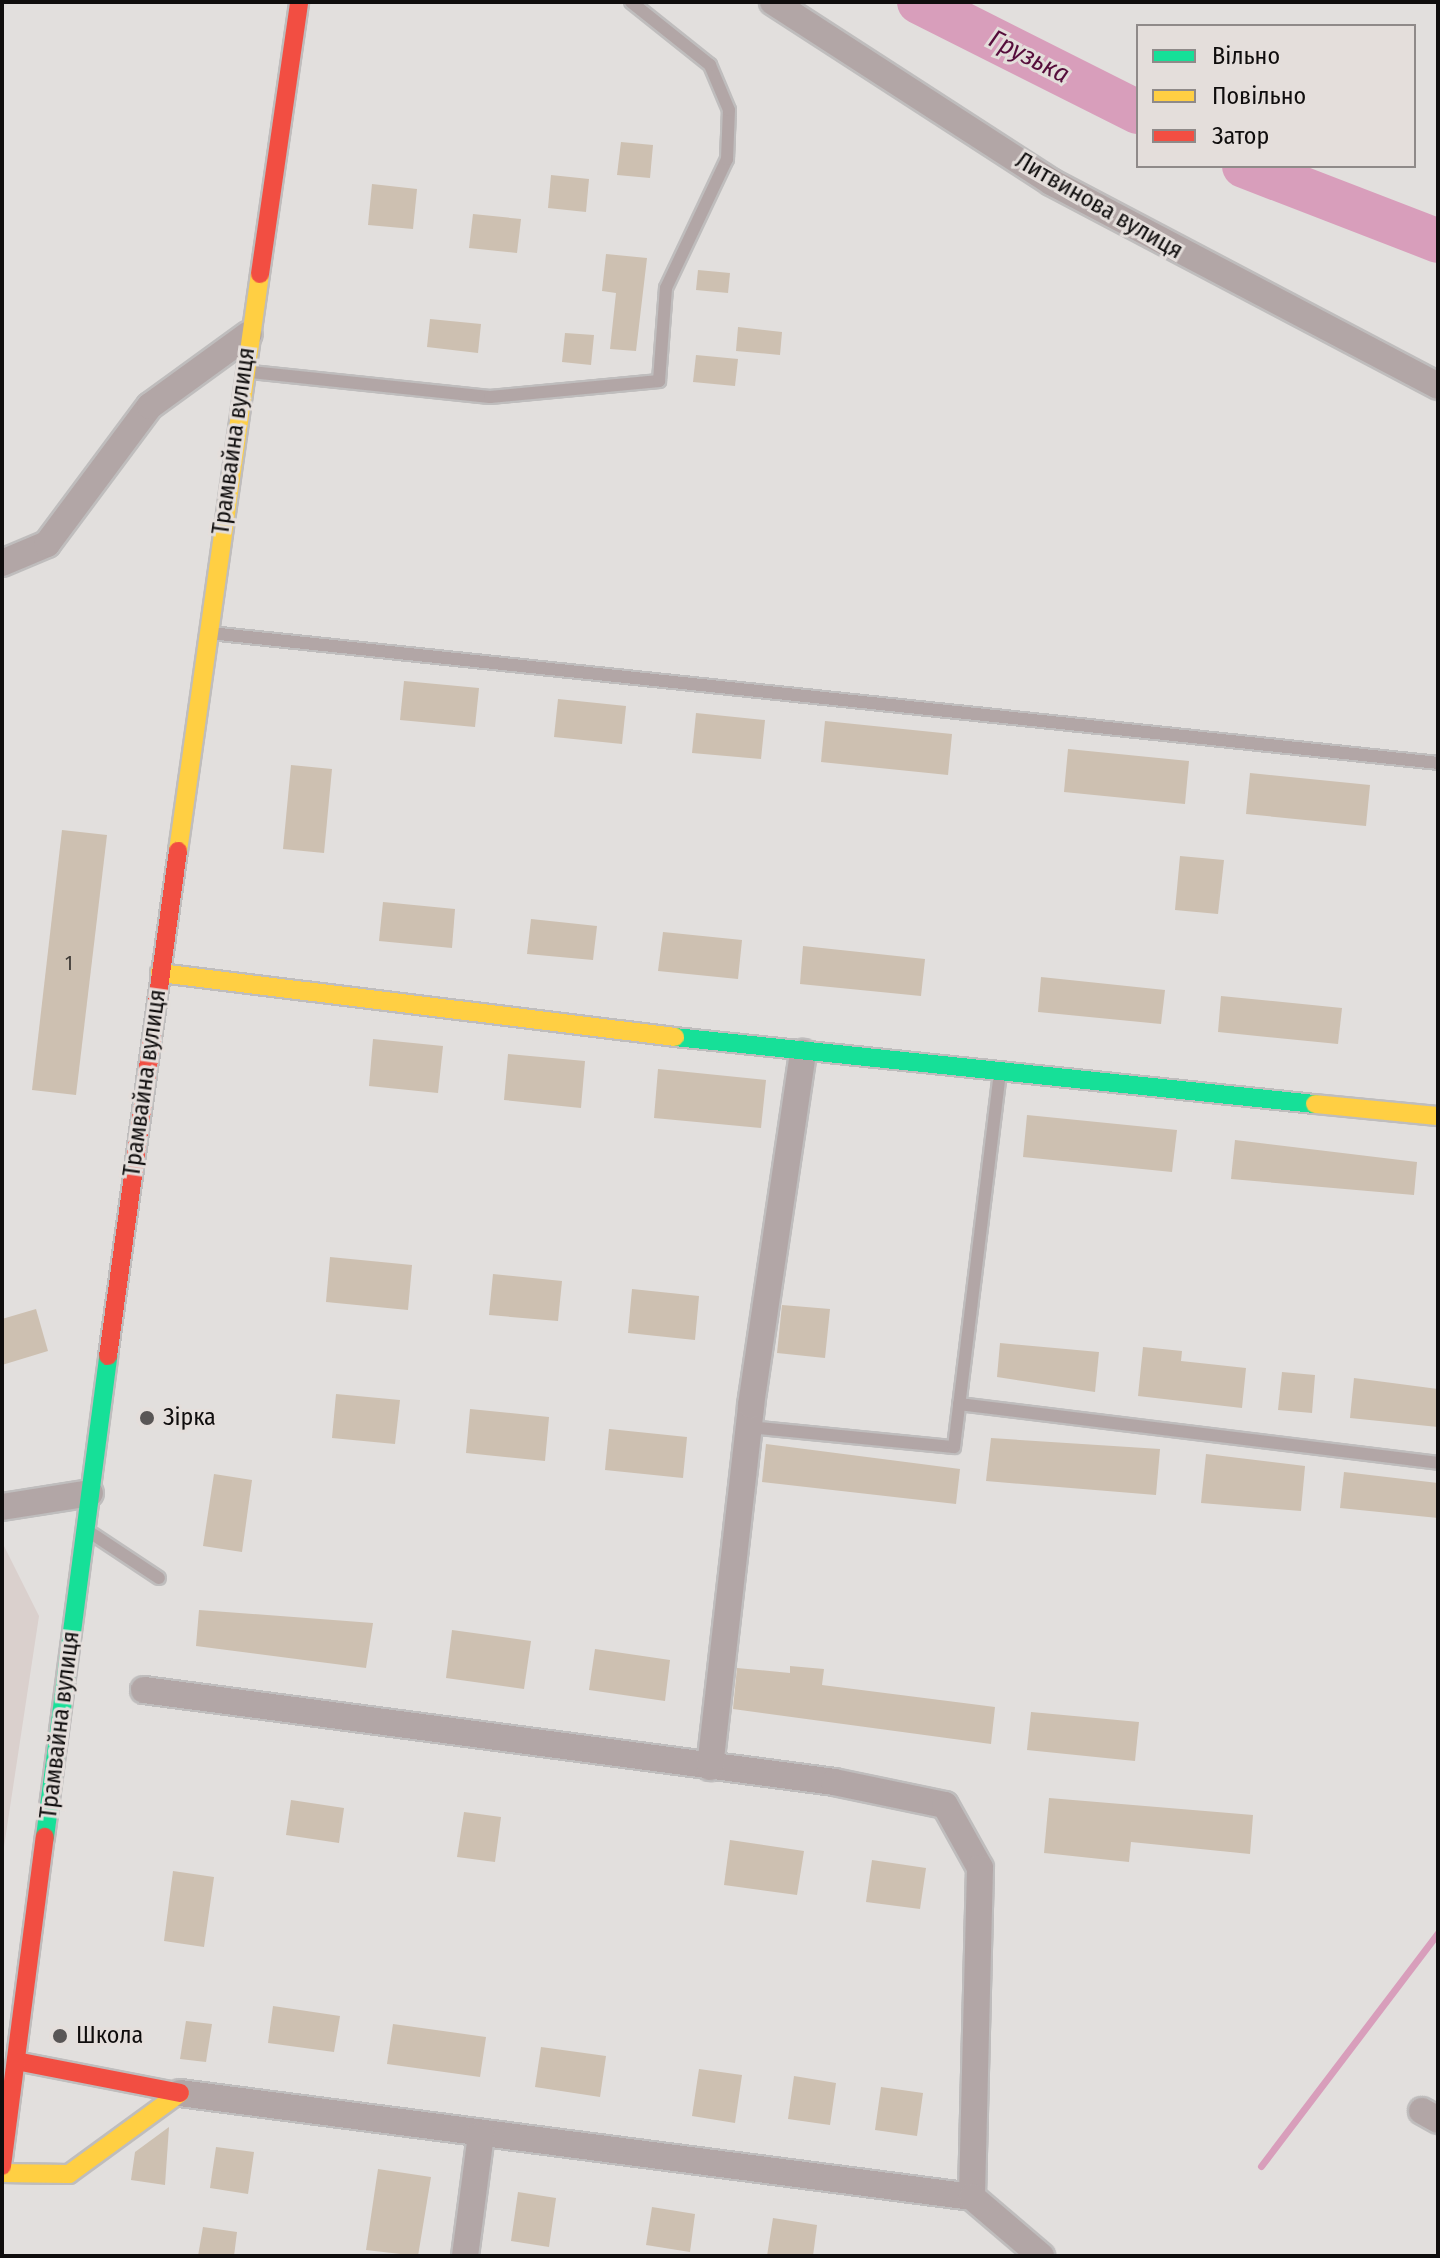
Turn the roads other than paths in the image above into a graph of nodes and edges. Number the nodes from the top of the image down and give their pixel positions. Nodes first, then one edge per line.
1 (299, 2) edge
2 (631, 2) edge
3 (773, 2) edge
4 (249, 334) junction
5 (244, 371) junction
6 (1438, 386) edge
7 (2, 563) edge
8 (207, 633) junction
9 (1438, 763) edge
10 (160, 973) junction
11 (803, 1053) junction
12 (1000, 1073) junction
13 (1438, 1116) edge
14 (959, 1404) junction
15 (749, 1427) junction
16 (1438, 1463) edge
17 (90, 1493) junction
18 (2, 1507) edge
19 (85, 1529) junction
20 (159, 1578) dead end
21 (144, 1690) dead end
22 (710, 1767) junction
23 (16, 2061) junction
24 (180, 2093) junction
25 (481, 2134) junction
26 (2, 2166) edge
27 (2, 2173) edge
28 (972, 2197) junction
29 (465, 2256) edge
30 (1041, 2256) edge

1 - 4 street, Трамвайна вулиця
2 - 5 lane
3 - 6 street, Литвинова вулиця
4 - 5 street, Трамвайна вулиця
4 - 7 street
5 - 8 street, Трамвайна вулиця
8 - 9 lane
8 - 10 street, Трамвайна вулиця
10 - 11 street
10 - 17 street, Трамвайна вулиця
11 - 12 street
11 - 15 street
12 - 13 street
12 - 14 lane
14 - 15 lane
14 - 16 lane
15 - 22 street
17 - 18 street
17 - 19 street, Трамвайна вулиця
19 - 20 lane
19 - 23 street, Трамвайна вулиця
21 - 22 street
22 - 28 street
23 - 24 street
23 - 26 street, Трамвайна вулиця
24 - 25 street
24 - 27 street
25 - 28 street
25 - 29 street
28 - 30 street

